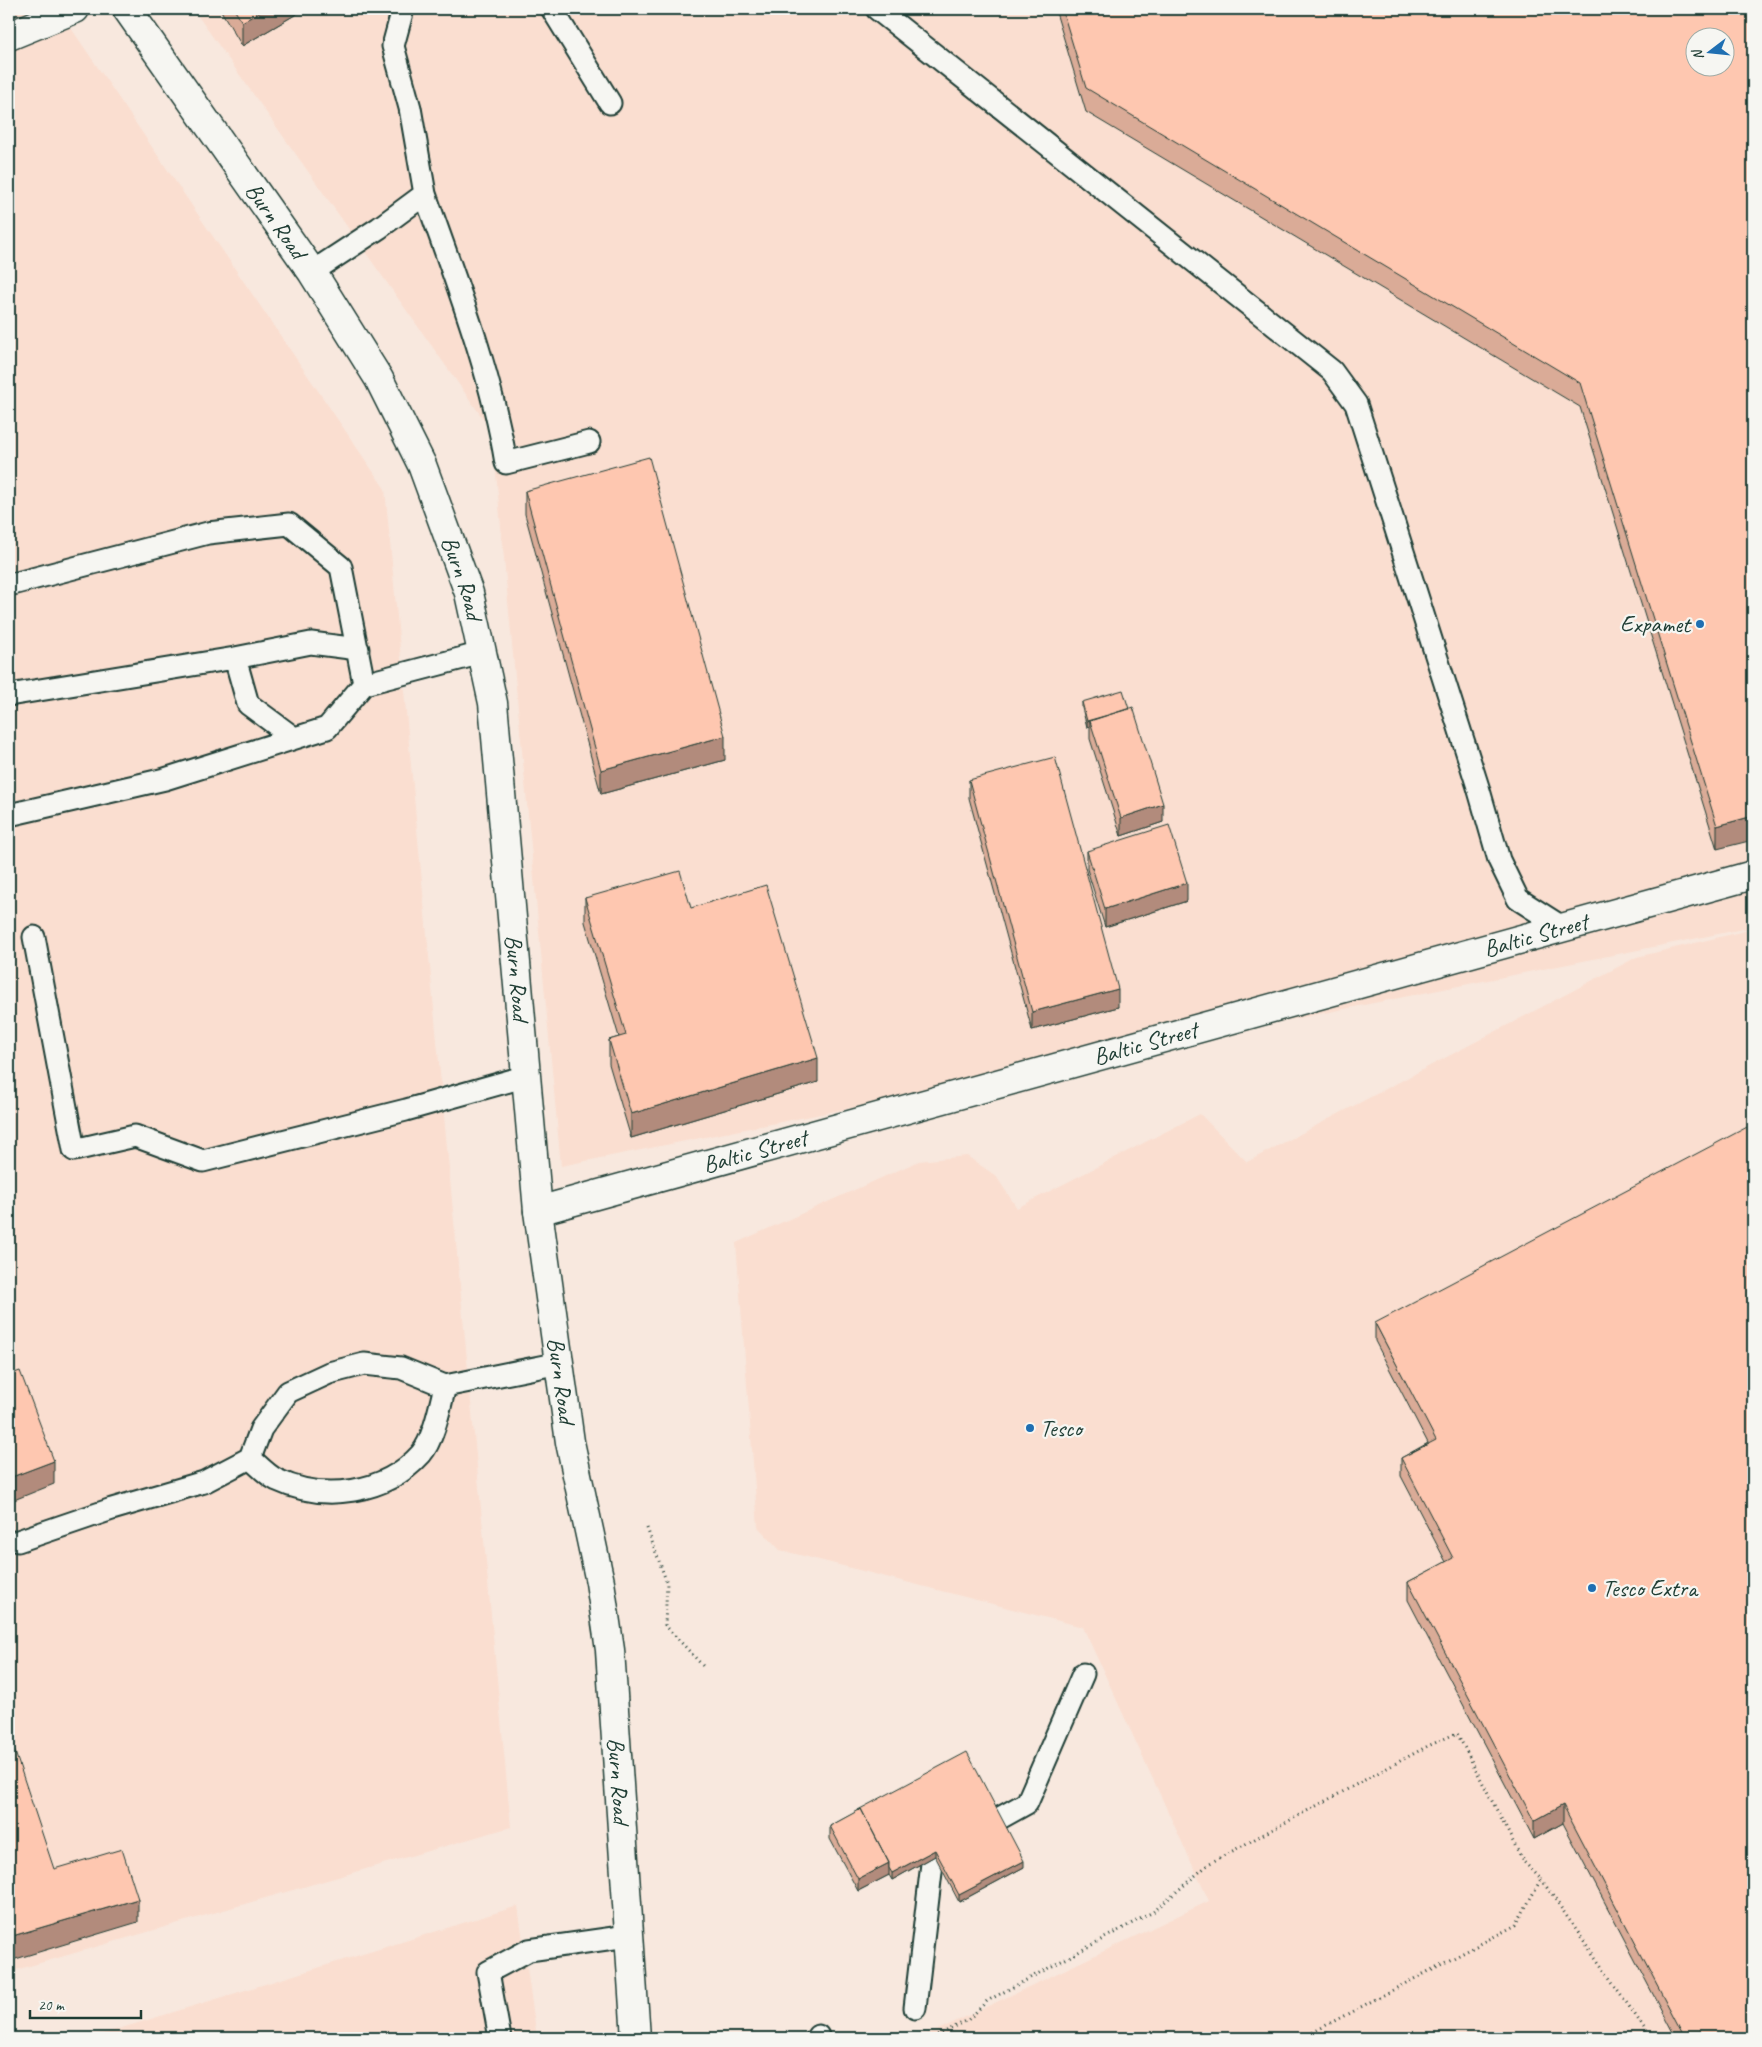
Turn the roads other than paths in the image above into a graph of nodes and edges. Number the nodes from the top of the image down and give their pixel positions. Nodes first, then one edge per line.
1 (75, 9) edge
2 (127, 9) edge
3 (403, 9) edge
4 (552, 9) edge
5 (877, 9) edge
6 (9, 36) edge
7 (610, 103) dead end
8 (425, 194) junction
9 (312, 272) junction
10 (589, 442) dead end
11 (9, 585) edge
12 (358, 649) junction
13 (482, 653) junction
14 (234, 658) junction
15 (364, 684) junction
16 (9, 695) edge
17 (294, 738) junction
18 (9, 815) edge
19 (1753, 875) edge
20 (1562, 927) junction
21 (34, 937) dead end
22 (527, 1076) junction
23 (538, 1211) junction
24 (560, 1363) junction
25 (445, 1386) junction
26 (250, 1458) junction
27 (18, 1541) dead end
28 (1083, 1674) dead end
29 (628, 1936) junction
30 (915, 2008) dead end
31 (500, 2038) edge
32 (636, 2038) edge

1 - 6 street
2 - 9 street, Burn Road
3 - 8 lane
4 - 7 lane
5 - 20 lane
8 - 9 lane
8 - 10 lane
9 - 13 street, Burn Road
11 - 12 lane
12 - 14 lane
12 - 15 lane
13 - 15 lane
13 - 22 street, Burn Road
14 - 16 lane
14 - 17 lane
15 - 17 lane
17 - 18 lane
19 - 20 street, Baltic Street
20 - 23 street, Baltic Street
21 - 22 lane
22 - 23 street, Burn Road
23 - 24 street, Burn Road
24 - 25 lane
24 - 29 street, Burn Road
25 - 26 lane
25 - 26 lane
26 - 27 lane
28 - 30 lane
29 - 31 lane
29 - 32 street, Burn Road

